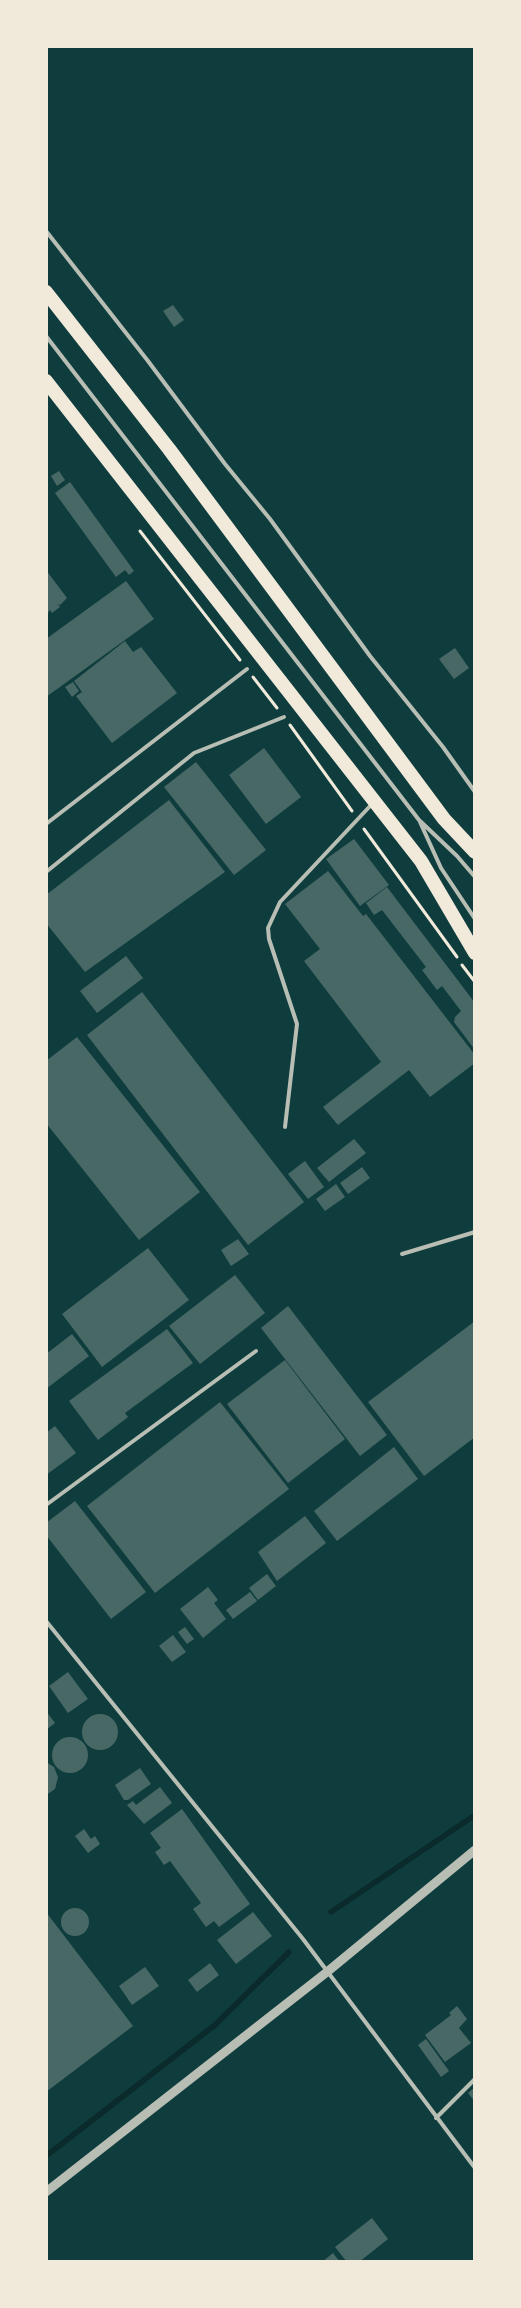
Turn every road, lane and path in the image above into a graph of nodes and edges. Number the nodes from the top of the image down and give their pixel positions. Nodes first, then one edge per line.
1 (46, 231) edge
2 (46, 292) edge
3 (46, 336) edge
4 (46, 381) edge
5 (135, 524) dead end
6 (247, 669) junction
7 (284, 717) junction
8 (475, 792) edge
9 (374, 802) junction
10 (357, 818) junction
11 (419, 820) junction
12 (46, 824) edge
13 (475, 852) edge
14 (46, 872) edge
15 (475, 877) edge
16 (475, 919) edge
17 (475, 953) edge
18 (475, 982) edge
19 (285, 1127) dead end
20 (475, 1232) edge
21 (402, 1254) dead end
22 (256, 1351) dead end
23 (46, 1505) edge
24 (46, 1622) edge
25 (475, 1850) edge
26 (327, 1972) junction
27 (475, 2079) edge
28 (436, 2118) junction
29 (475, 2168) edge
30 (46, 2192) edge

1 - 8 lane
2 - 13 highway
3 - 11 lane
4 - 9 highway
5 - 6 path
6 - 7 path
6 - 12 lane
7 - 10 path
7 - 14 lane
9 - 10 lane
9 - 17 highway
10 - 18 path
10 - 19 lane
11 - 15 lane
11 - 16 lane
20 - 21 lane
22 - 23 lane
24 - 26 lane
25 - 26 street
26 - 28 lane
26 - 30 street
27 - 28 lane
28 - 29 lane

